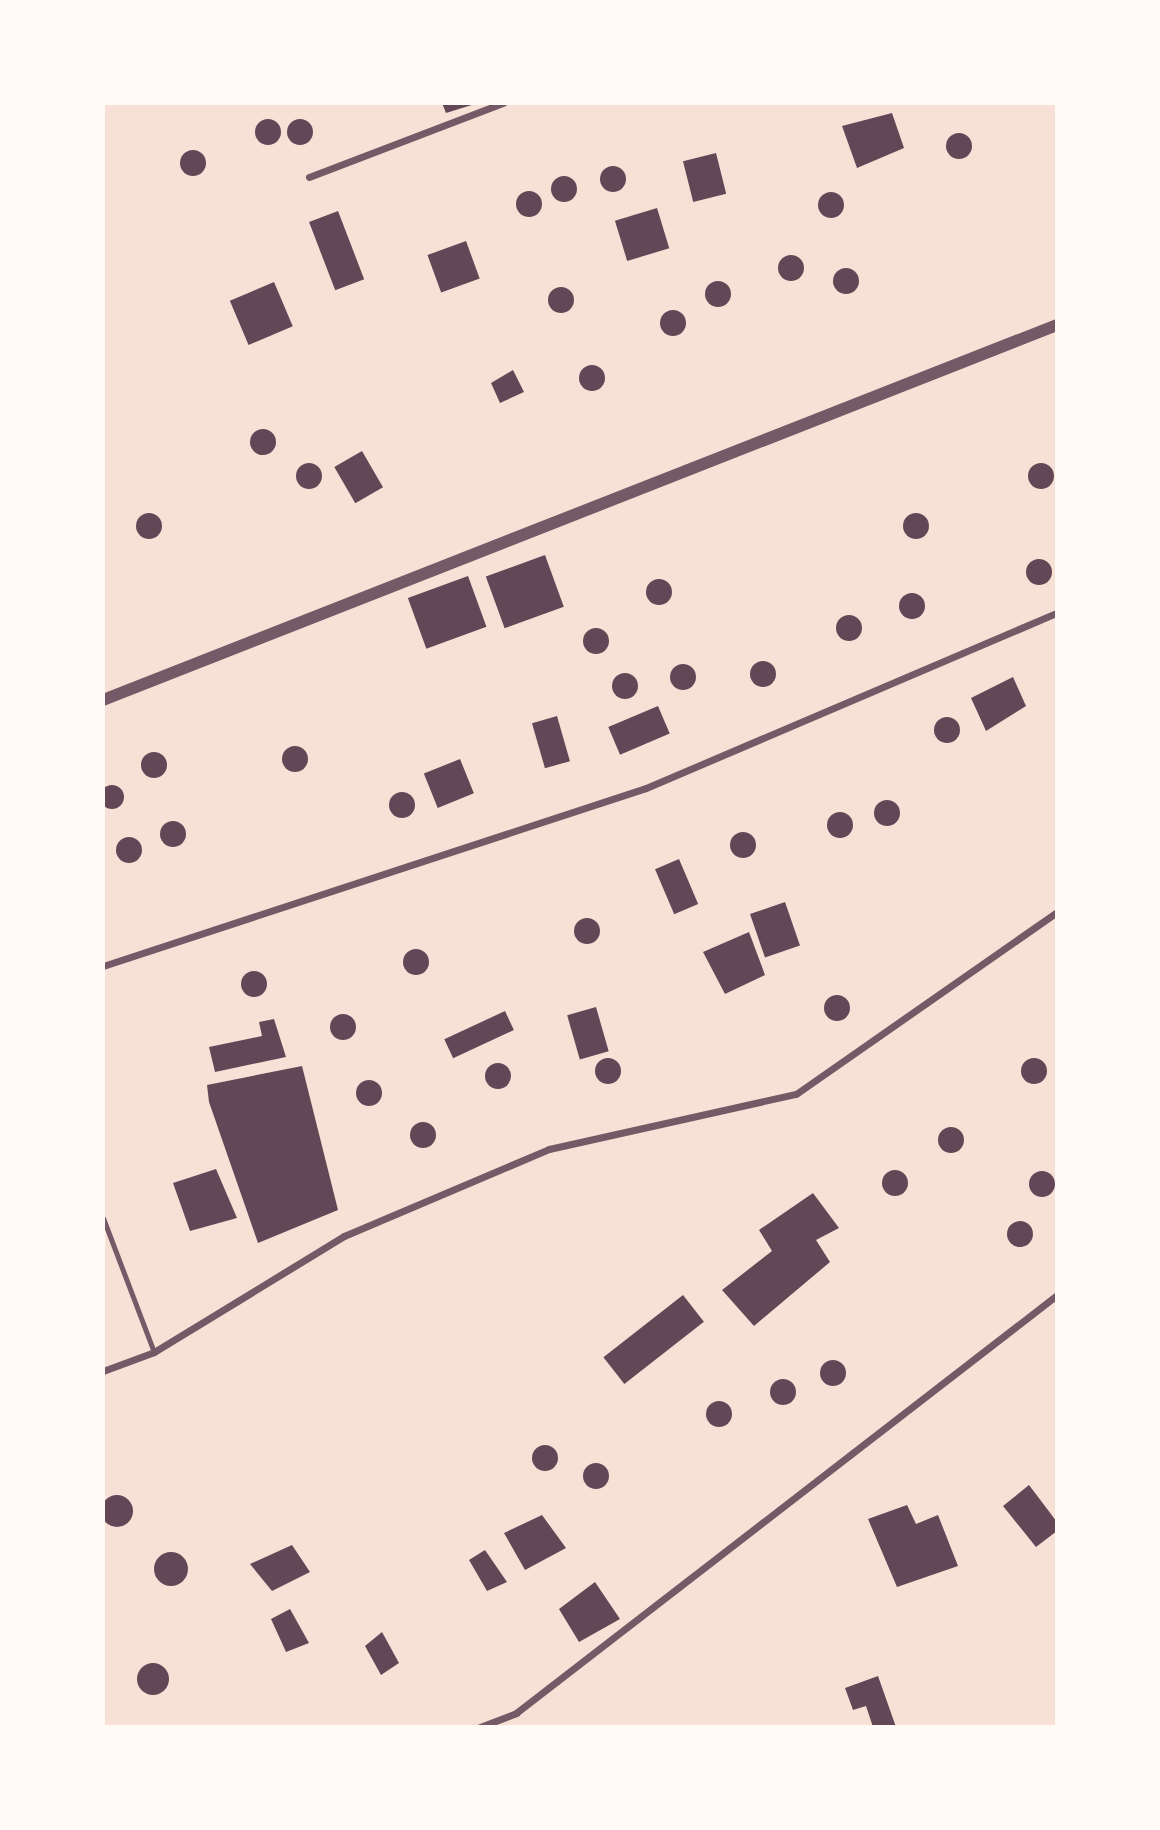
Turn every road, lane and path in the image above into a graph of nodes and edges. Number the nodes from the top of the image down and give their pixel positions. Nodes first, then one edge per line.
1 (503, 103) edge
2 (309, 177) dead end
3 (1056, 329) edge
4 (1057, 613) edge
5 (103, 700) edge
6 (1057, 912) edge
7 (103, 967) edge
8 (103, 1218) edge
9 (1057, 1295) edge
10 (154, 1352) junction
11 (103, 1371) edge
12 (480, 1727) edge

1 - 2 street
3 - 5 street
4 - 7 street
6 - 10 street
8 - 10 lane
9 - 12 street
10 - 11 street

